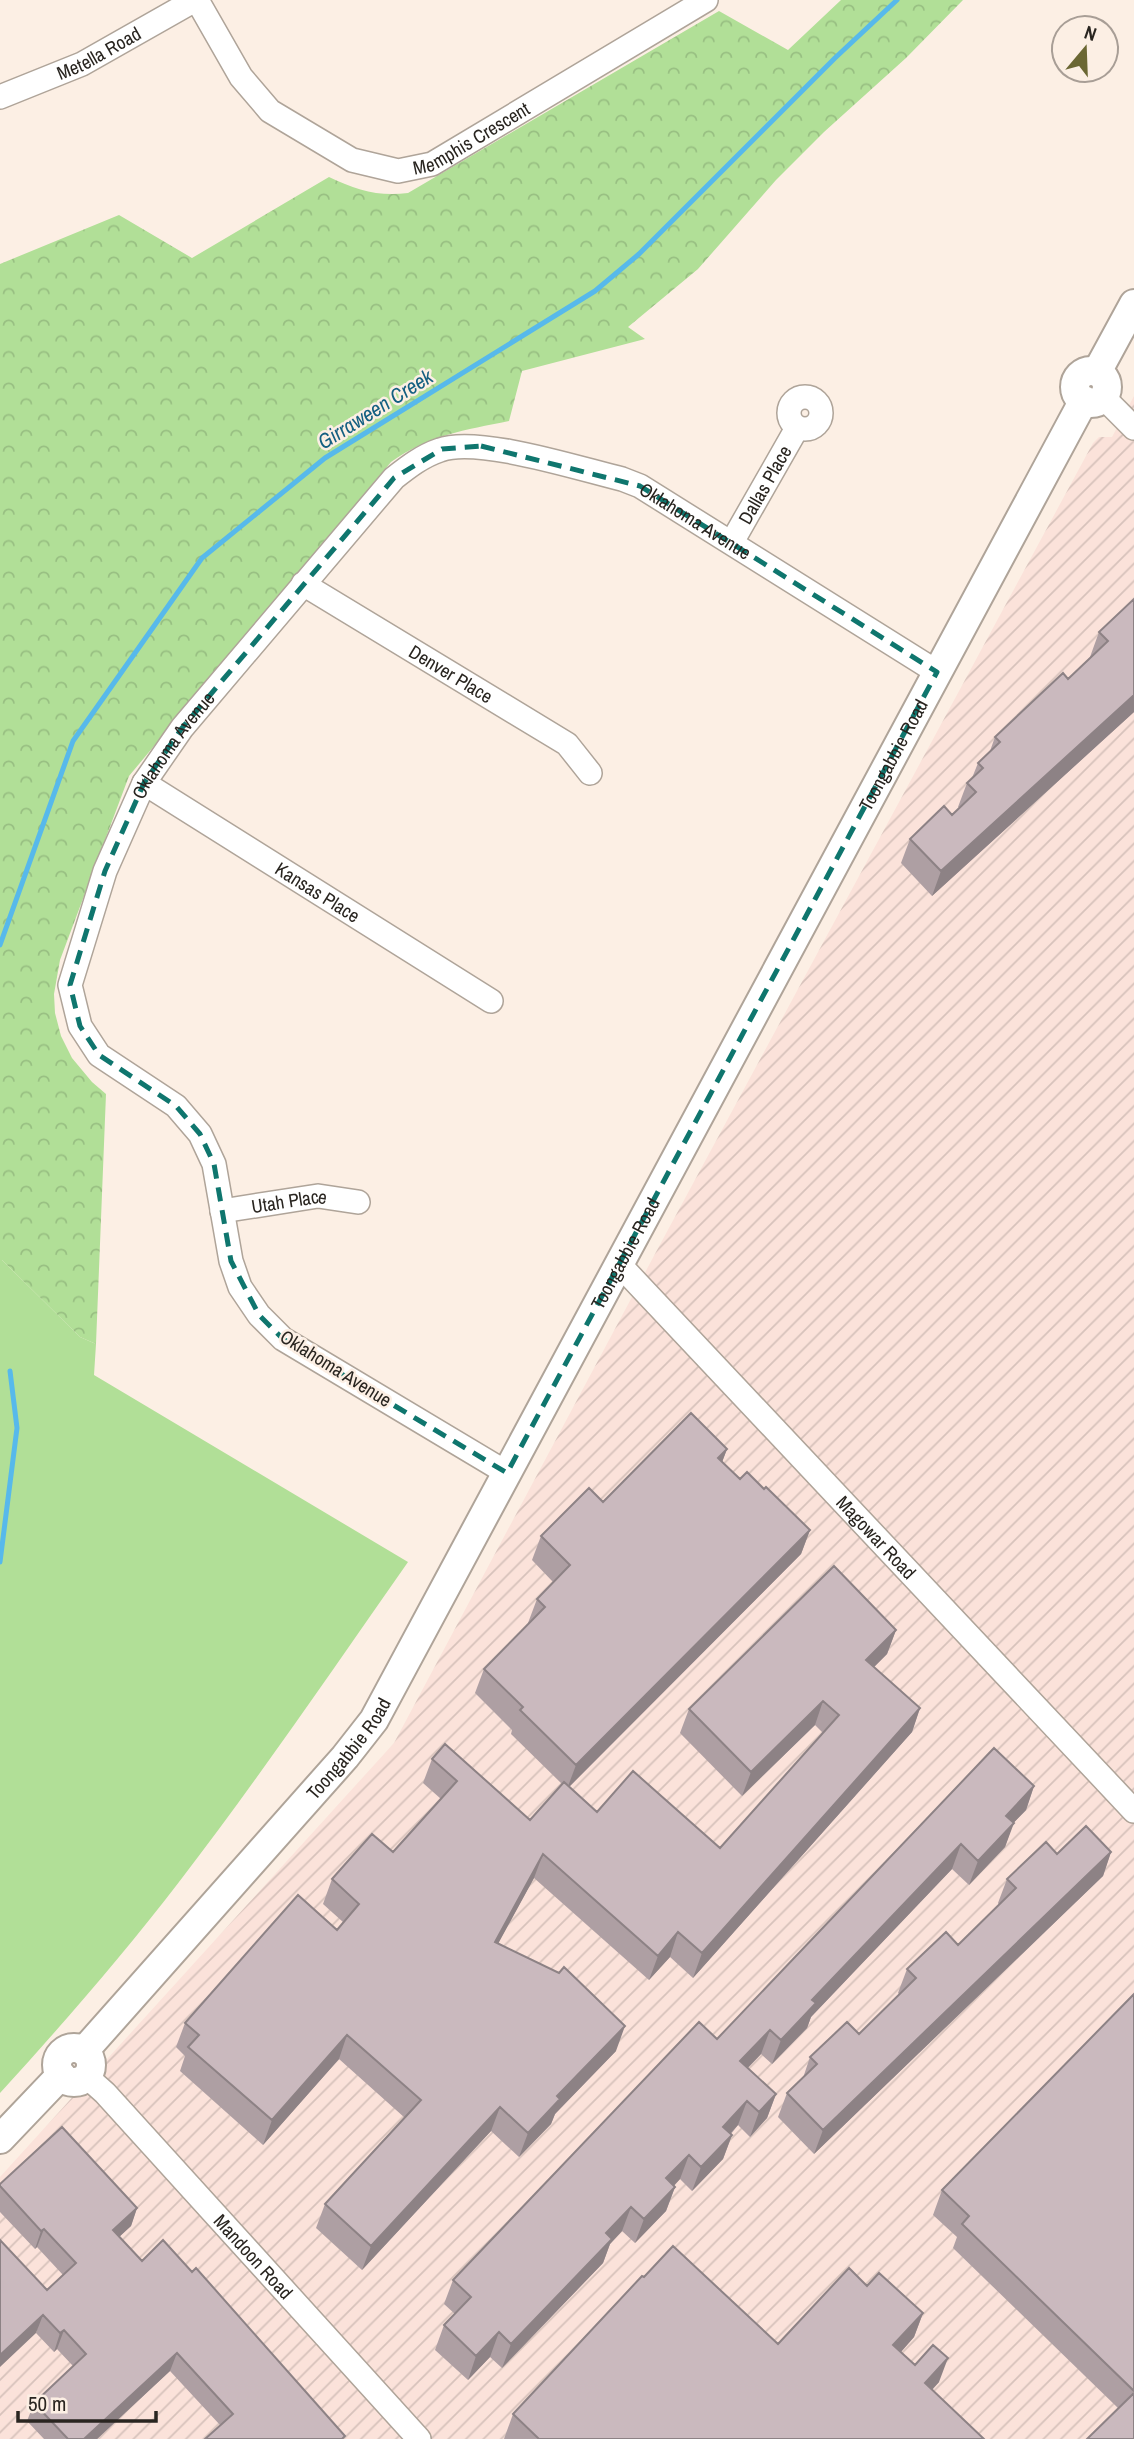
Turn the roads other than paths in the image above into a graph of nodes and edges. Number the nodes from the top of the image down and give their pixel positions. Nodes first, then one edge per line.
1 (196, 0) edge
2 (706, 0) edge
3 (0, 97) edge
4 (1134, 304) edge
5 (1095, 390) junction
6 (797, 428) dead end
7 (1134, 428) edge
8 (732, 542) junction
9 (303, 584) junction
10 (937, 672) junction
11 (590, 773) dead end
12 (144, 783) junction
13 (491, 1001) dead end
14 (358, 1202) dead end
15 (222, 1211) junction
16 (620, 1265) junction
17 (507, 1473) junction
18 (1134, 1811) edge
19 (77, 2068) junction
20 (0, 2139) edge
21 (419, 2439) edge

1 - 2 street, Memphis Crescent
1 - 3 street, Metella Road
4 - 5 main road, Toongabbie Road
5 - 7 street
5 - 10 main road, Toongabbie Road
6 - 8 street, Dallas Place
8 - 9 street, Oklahoma Avenue
8 - 10 street, Oklahoma Avenue
9 - 11 street, Denver Place
9 - 12 street, Oklahoma Avenue
10 - 16 main road, Toongabbie Road
12 - 13 street, Kansas Place
12 - 15 street, Oklahoma Avenue
14 - 15 street, Utah Place
15 - 17 street, Oklahoma Avenue
16 - 17 main road, Toongabbie Road
16 - 18 street, Magowar Road
17 - 19 main road, Toongabbie Road
19 - 20 main road, Toongabbie Road
19 - 21 street, Mandoon Road

